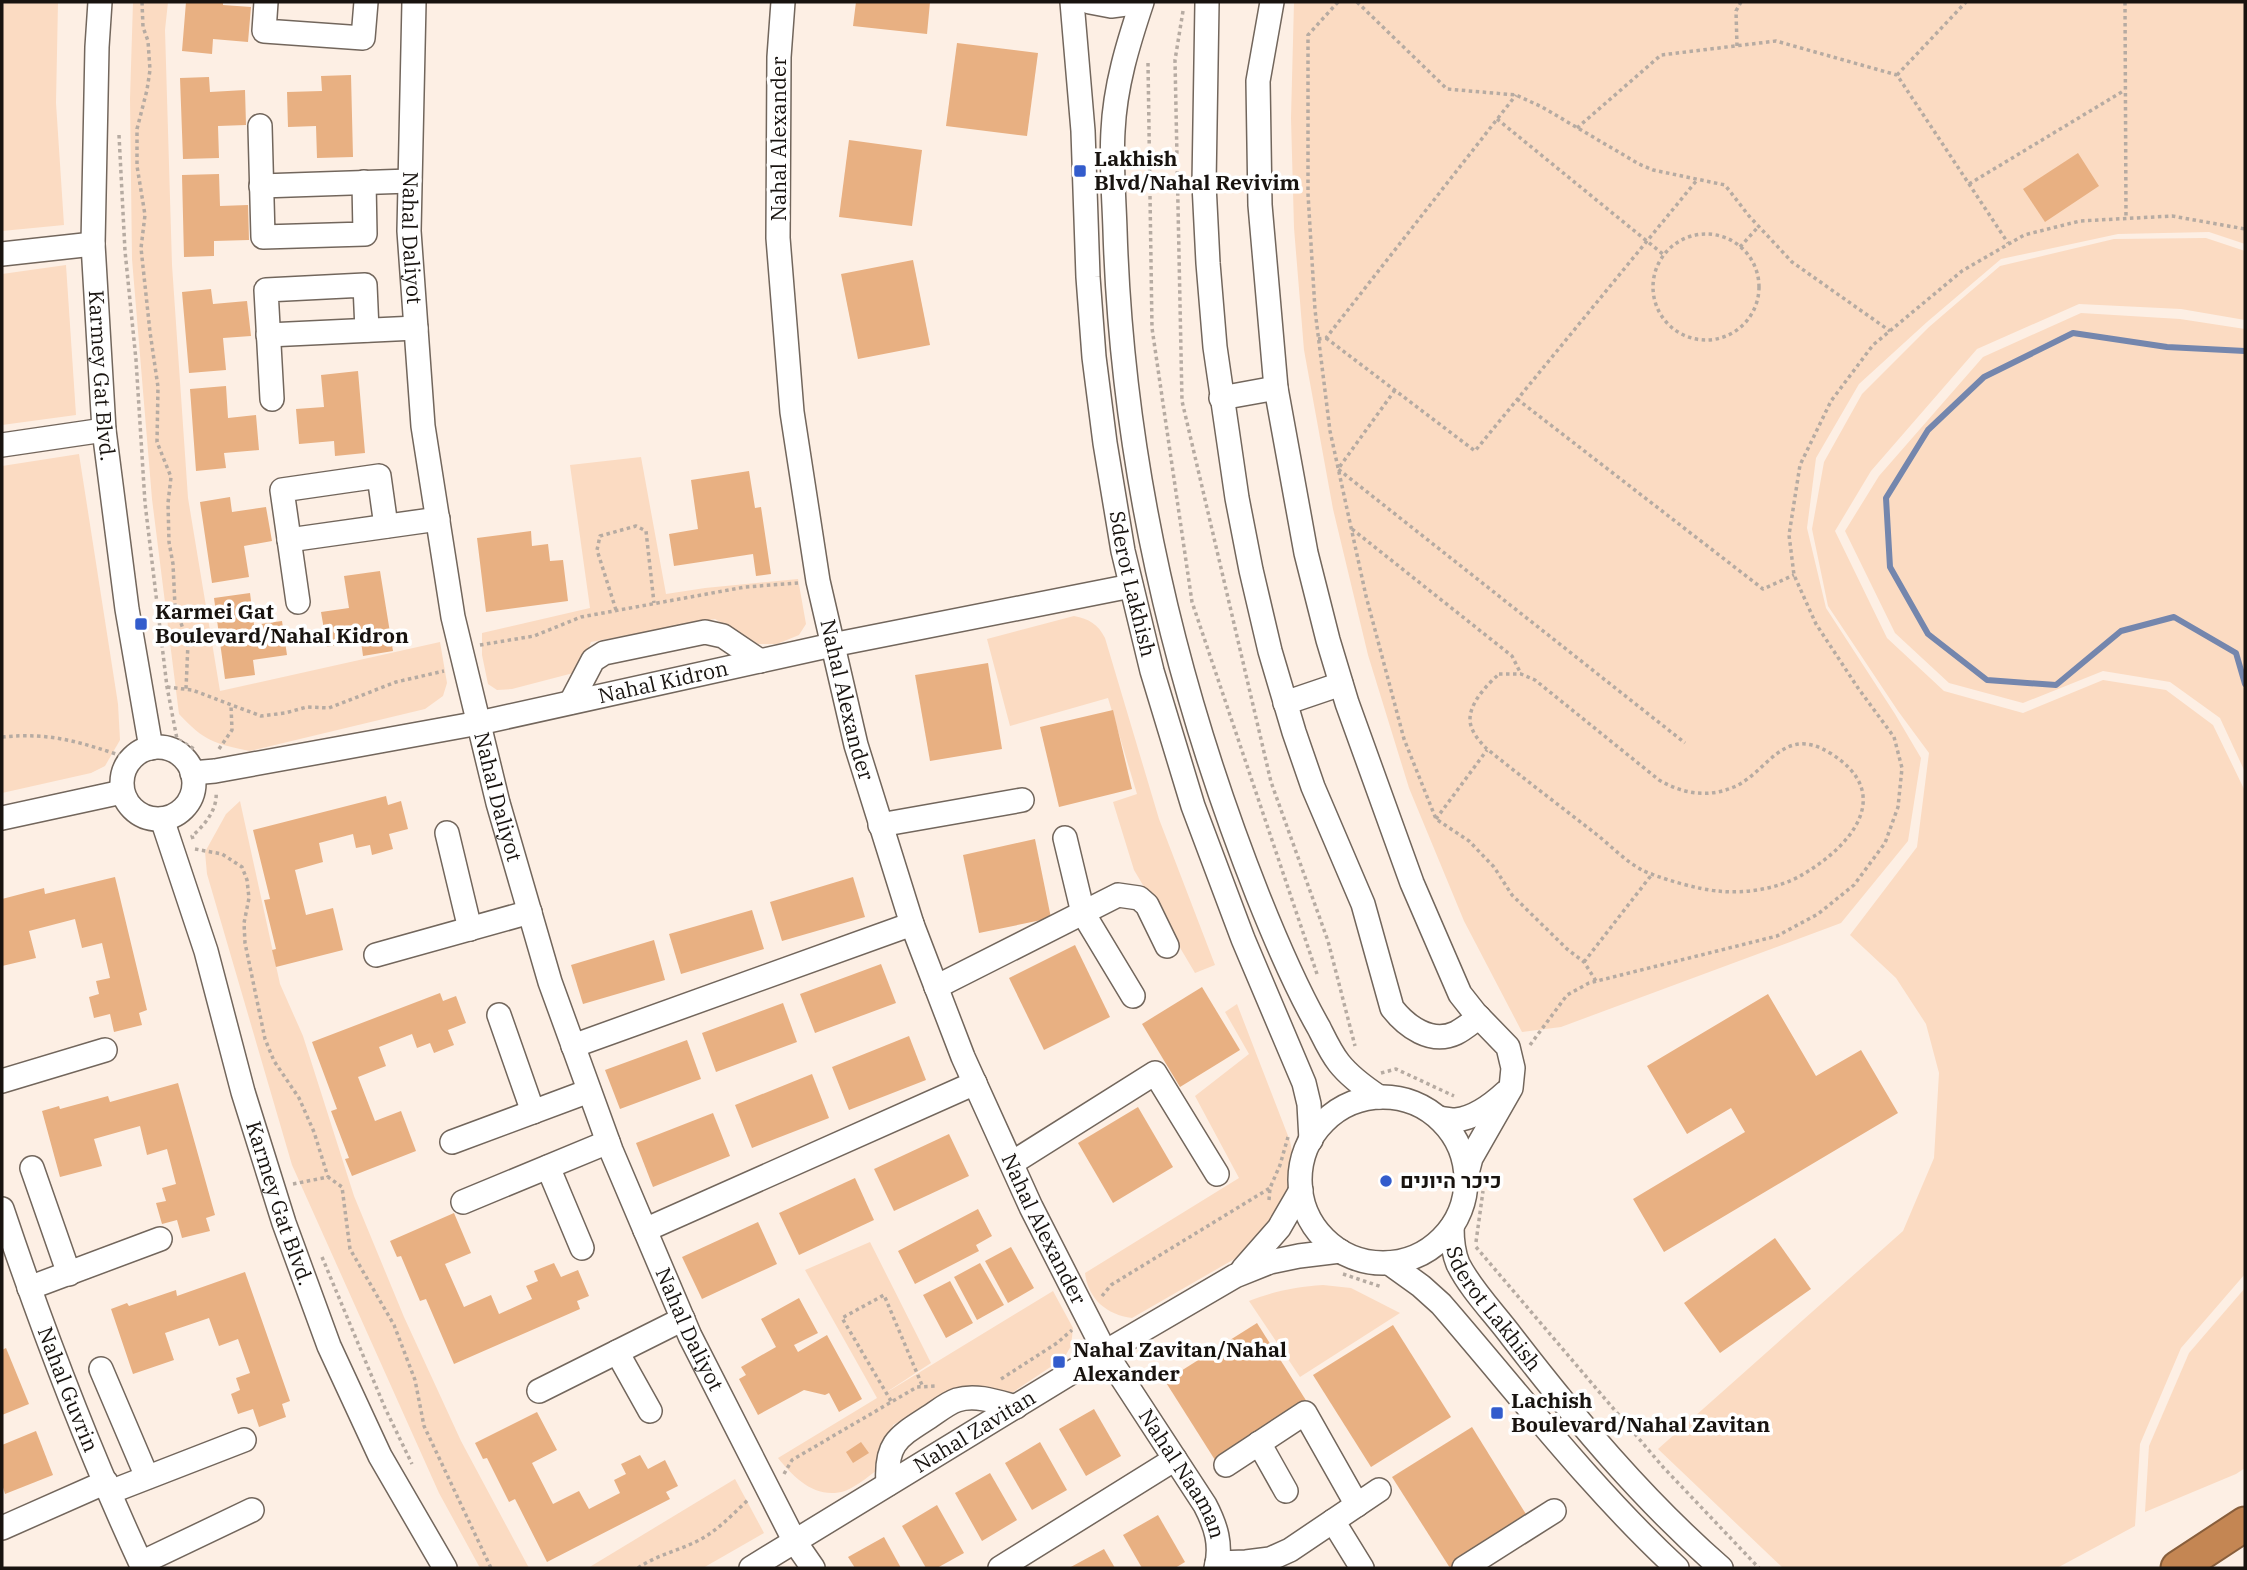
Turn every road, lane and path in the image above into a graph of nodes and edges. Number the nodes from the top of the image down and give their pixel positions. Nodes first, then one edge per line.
1 (100, 2) edge
2 (142, 2) edge
3 (266, 2) edge
4 (366, 2) edge
5 (414, 2) edge
6 (783, 2) edge
7 (1072, 2) edge
8 (1090, 2) edge
9 (1142, 2) edge
10 (1272, 2) edge
11 (1338, 2) edge
12 (1357, 2) edge
13 (1741, 2) edge
14 (1966, 2) edge
15 (2125, 2) edge
16 (1207, 3) edge
17 (1130, 38) junction
18 (1737, 46) junction
19 (1897, 75) junction
20 (2125, 90) junction
21 (1516, 95) junction
22 (1497, 119) junction
23 (118, 125) dead end
24 (260, 125) dead end
25 (1577, 128) junction
26 (1697, 179) junction
27 (410, 181) junction
28 (364, 182) junction
29 (1969, 184) junction
30 (261, 186) junction
31 (2126, 218) junction
32 (1759, 226) junction
33 (2245, 229) edge
34 (1646, 241) junction
35 (2009, 243) junction
36 (93, 244) junction
37 (1740, 247) junction
38 (2, 254) edge
39 (1664, 255) junction
40 (416, 328) junction
41 (367, 330) junction
42 (1890, 331) junction
43 (268, 335) junction
44 (1326, 338) junction
45 (1318, 339) junction
46 (1276, 388) junction
47 (1395, 390) junction
48 (1221, 398) junction
49 (272, 399) dead end
50 (1517, 399) junction
51 (104, 430) junction
52 (2, 445) edge
53 (1338, 469) junction
54 (438, 519) junction
55 (386, 526) junction
56 (1351, 529) junction
57 (289, 540) junction
58 (1794, 575) junction
59 (818, 581) junction
60 (1131, 586) junction
61 (298, 602) dead end
62 (654, 603) junction
63 (616, 610) junction
64 (832, 645) junction
65 (463, 657) junction
66 (760, 661) junction
67 (1521, 674) junction
68 (1341, 684) junction
69 (186, 689) junction
70 (571, 702) junction
71 (1285, 703) junction
72 (231, 706) junction
73 (479, 723) junction
74 (2, 737) edge
75 (1685, 743) dead end
76 (151, 748) junction
77 (1487, 750) junction
78 (218, 752) dead end
79 (131, 759) junction
80 (192, 773) junction
81 (122, 792) junction
82 (1022, 800) dead end
83 (2, 818) edge
84 (1436, 818) junction
85 (162, 819) junction
86 (880, 825) junction
87 (447, 833) dead end
88 (1065, 838) dead end
89 (172, 844) junction
90 (196, 849) junction
91 (199, 862) dead end
92 (1653, 873) junction
93 (530, 912) junction
94 (1083, 913) junction
95 (912, 924) junction
96 (471, 929) junction
97 (1167, 946) dead end
98 (376, 955) dead end
99 (1584, 962) junction
100 (1318, 976) dead end
101 (1596, 981) junction
102 (936, 987) junction
103 (1133, 996) dead end
104 (499, 1015) dead end
105 (1479, 1017) junction
106 (573, 1046) junction
107 (105, 1050) dead end
108 (1512, 1078) junction
109 (2, 1081) edge
110 (975, 1083) junction
111 (1369, 1090) junction
112 (589, 1091) junction
113 (1309, 1104) junction
114 (533, 1112) junction
115 (1472, 1114) junction
116 (1439, 1118) junction
117 (1311, 1140) junction
118 (452, 1142) dead end
119 (608, 1142) junction
120 (1012, 1163) junction
121 (548, 1167) junction
122 (32, 1168) dead end
123 (1217, 1174) dead end
124 (328, 1177) junction
125 (1475, 1183) junction
126 (1270, 1188) junction
127 (1301, 1189) junction
128 (297, 1196) dead end
129 (463, 1202) dead end
130 (2, 1209) edge
131 (1452, 1227) junction
132 (1279, 1228) junction
133 (645, 1230) junction
134 (160, 1240) dead end
135 (317, 1246) dead end
136 (582, 1248) dead end
137 (1466, 1251) junction
138 (1337, 1261) junction
139 (1389, 1263) junction
140 (69, 1274) junction
141 (1235, 1276) junction
142 (1414, 1280) junction
143 (29, 1288) junction
144 (1093, 1308) junction
145 (683, 1320) junction
146 (617, 1352) junction
147 (1105, 1352) junction
148 (102, 1369) dead end
149 (995, 1383) dead end
150 (922, 1385) junction
151 (947, 1387) dead end
152 (539, 1391) dead end
153 (892, 1402) junction
154 (1016, 1407) junction
155 (650, 1411) dead end
156 (244, 1440) dead end
157 (1259, 1443) junction
158 (1175, 1459) junction
159 (1226, 1465) dead end
160 (417, 1474) dead end
161 (147, 1477) junction
162 (888, 1484) junction
163 (108, 1487) junction
164 (768, 1488) junction
165 (1379, 1490) dead end
166 (1286, 1492) dead end
167 (1357, 1505) junction
168 (252, 1510) dead end
169 (1554, 1511) dead end
170 (1333, 1521) junction
171 (2245, 1524) edge
172 (2, 1528) edge
173 (795, 1542) junction
174 (1217, 1565) edge
175 (142, 1566) edge
176 (444, 1568) edge
177 (491, 1568) edge
178 (638, 1568) edge
179 (751, 1568) edge
180 (813, 1568) edge
181 (1000, 1568) edge
182 (1363, 1568) edge
183 (1464, 1568) edge
184 (1677, 1568) edge
185 (1721, 1568) edge
186 (1759, 1568) edge
187 (2178, 1568) edge

1 - 36 street, Karmey Gat Blvd.
2 - 69 path
3 - 4 street
5 - 27 street, Nahal Daliyot
6 - 59 street, Nahal Alexander
7 - 60 street, Sderot Lakhish
8 - 9 street
9 - 17 street, Sderot Lakhish
10 - 46 street
11 - 45 path
12 - 21 path
13 - 18 path
14 - 19 path
15 - 20 path
16 - 48 street
17 - 100 path
17 - 111 street, Sderot Lakhish
18 - 19 path
18 - 25 path
19 - 29 path
20 - 29 path
20 - 31 path
21 - 22 path
21 - 25 path
22 - 34 path
22 - 44 path
23 - 69 path
24 - 30 street
25 - 26 path
26 - 32 path
26 - 34 path
27 - 28 street
27 - 40 street, Nahal Daliyot
28 - 30 street
28 - 30 street
29 - 35 path
31 - 33 path
31 - 35 path
32 - 37 path
32 - 42 path
34 - 39 path
34 - 50 path
35 - 42 path
36 - 38 street
36 - 51 street, Karmey Gat Blvd.
37 - 39 path
37 - 39 path
40 - 41 street
40 - 54 street, Nahal Daliyot
41 - 43 street
41 - 43 street
42 - 58 path
43 - 49 street
44 - 45 path
44 - 47 path
45 - 53 path
46 - 48 street
46 - 68 street
47 - 50 path
47 - 53 path
48 - 71 street
50 - 58 path
51 - 52 street
51 - 76 street, Karmey Gat Blvd.
53 - 56 path
53 - 75 path
54 - 55 street
54 - 65 street, Nahal Daliyot
55 - 57 street
55 - 57 street
56 - 67 path
56 - 84 path
57 - 61 street
58 - 101 path
59 - 62 path
59 - 64 street, Nahal Alexander
60 - 64 street, Nahal Kidron
60 - 113 street, Sderot Lakhish
62 - 63 path
62 - 63 path
63 - 65 path
64 - 66 street, Nahal Kidron
64 - 86 street, Nahal Alexander
65 - 72 path
65 - 73 street, Nahal Daliyot
66 - 70 street, Nahal Kidron
66 - 70 street
67 - 77 path
67 - 92 path
68 - 71 street
68 - 105 street
69 - 72 path
70 - 73 street, Nahal Kidron
71 - 105 street
72 - 78 path
73 - 80 street, Nahal Kidron
73 - 93 street, Nahal Daliyot
74 - 79 path
76 - 79 street
76 - 80 street
77 - 84 path
77 - 92 path
79 - 81 street
80 - 85 street
81 - 83 street
81 - 85 street
82 - 86 street
84 - 99 path
85 - 89 street, Karmey Gat Blvd.
86 - 95 street, Nahal Alexander
87 - 96 street
88 - 94 street
89 - 90 path
89 - 176 street, Karmey Gat Blvd.
90 - 91 path
90 - 124 path
92 - 99 path
93 - 96 street
93 - 106 street, Nahal Daliyot
94 - 97 street
94 - 102 street
94 - 103 street
95 - 102 street, Nahal Alexander
95 - 106 street
96 - 98 street
99 - 101 path
101 - 108 path
102 - 110 street, Nahal Alexander
104 - 114 street
105 - 108 street
106 - 112 street, Nahal Daliyot
107 - 109 street
108 - 115 street
108 - 125 street
110 - 120 street, Nahal Alexander
110 - 133 street
111 - 115 path
111 - 116 street
111 - 117 street
112 - 114 street
112 - 119 street, Nahal Daliyot
113 - 117 street, Sderot Lakhish
113 - 126 path
114 - 118 street
115 - 116 street
116 - 125 street
117 - 127 street
119 - 121 street
119 - 133 street, Nahal Daliyot
120 - 123 street
120 - 144 street, Nahal Alexander
121 - 129 street
121 - 136 street
122 - 140 street
124 - 128 path
124 - 177 path
125 - 131 street
125 - 137 path
126 - 132 path
126 - 144 path
127 - 132 street, Nahal Zavitan
127 - 138 street
130 - 143 street, Nahal Guvrin
131 - 137 street, Sderot Lakhish
131 - 139 street
132 - 141 street, Nahal Zavitan
133 - 145 street, Nahal Daliyot
134 - 140 street
135 - 160 path
137 - 185 street, Sderot Lakhish
137 - 186 path
138 - 139 street
138 - 141 street, Nahal Zavitan
138 - 142 path
139 - 142 street, Sderot Lakhish
140 - 143 street
141 - 147 street, Nahal Zavitan
142 - 184 street, Sderot Lakhish
143 - 163 street, Nahal Guvrin
144 - 147 street, Nahal Alexander
144 - 149 path
145 - 146 street
145 - 164 street, Nahal Daliyot
146 - 152 street
146 - 155 street
147 - 154 street, Nahal Zavitan
147 - 158 street, Nahal Naaman
148 - 161 street
150 - 151 path
150 - 153 path
150 - 153 path
153 - 164 path
154 - 162 street, Nahal Zavitan
154 - 162 street
156 - 161 street
157 - 159 street
157 - 166 street
157 - 167 street
158 - 174 street, Nahal Naaman
158 - 181 street
161 - 163 street
162 - 173 street, Nahal Zavitan
163 - 172 street
163 - 175 street, Nahal Guvrin
164 - 173 street, Nahal Daliyot
164 - 178 path
165 - 167 street
167 - 170 street
168 - 175 street
169 - 183 street
170 - 174 street
170 - 182 street
171 - 187 highway
173 - 179 street, Nahal Zavitan
173 - 180 street

